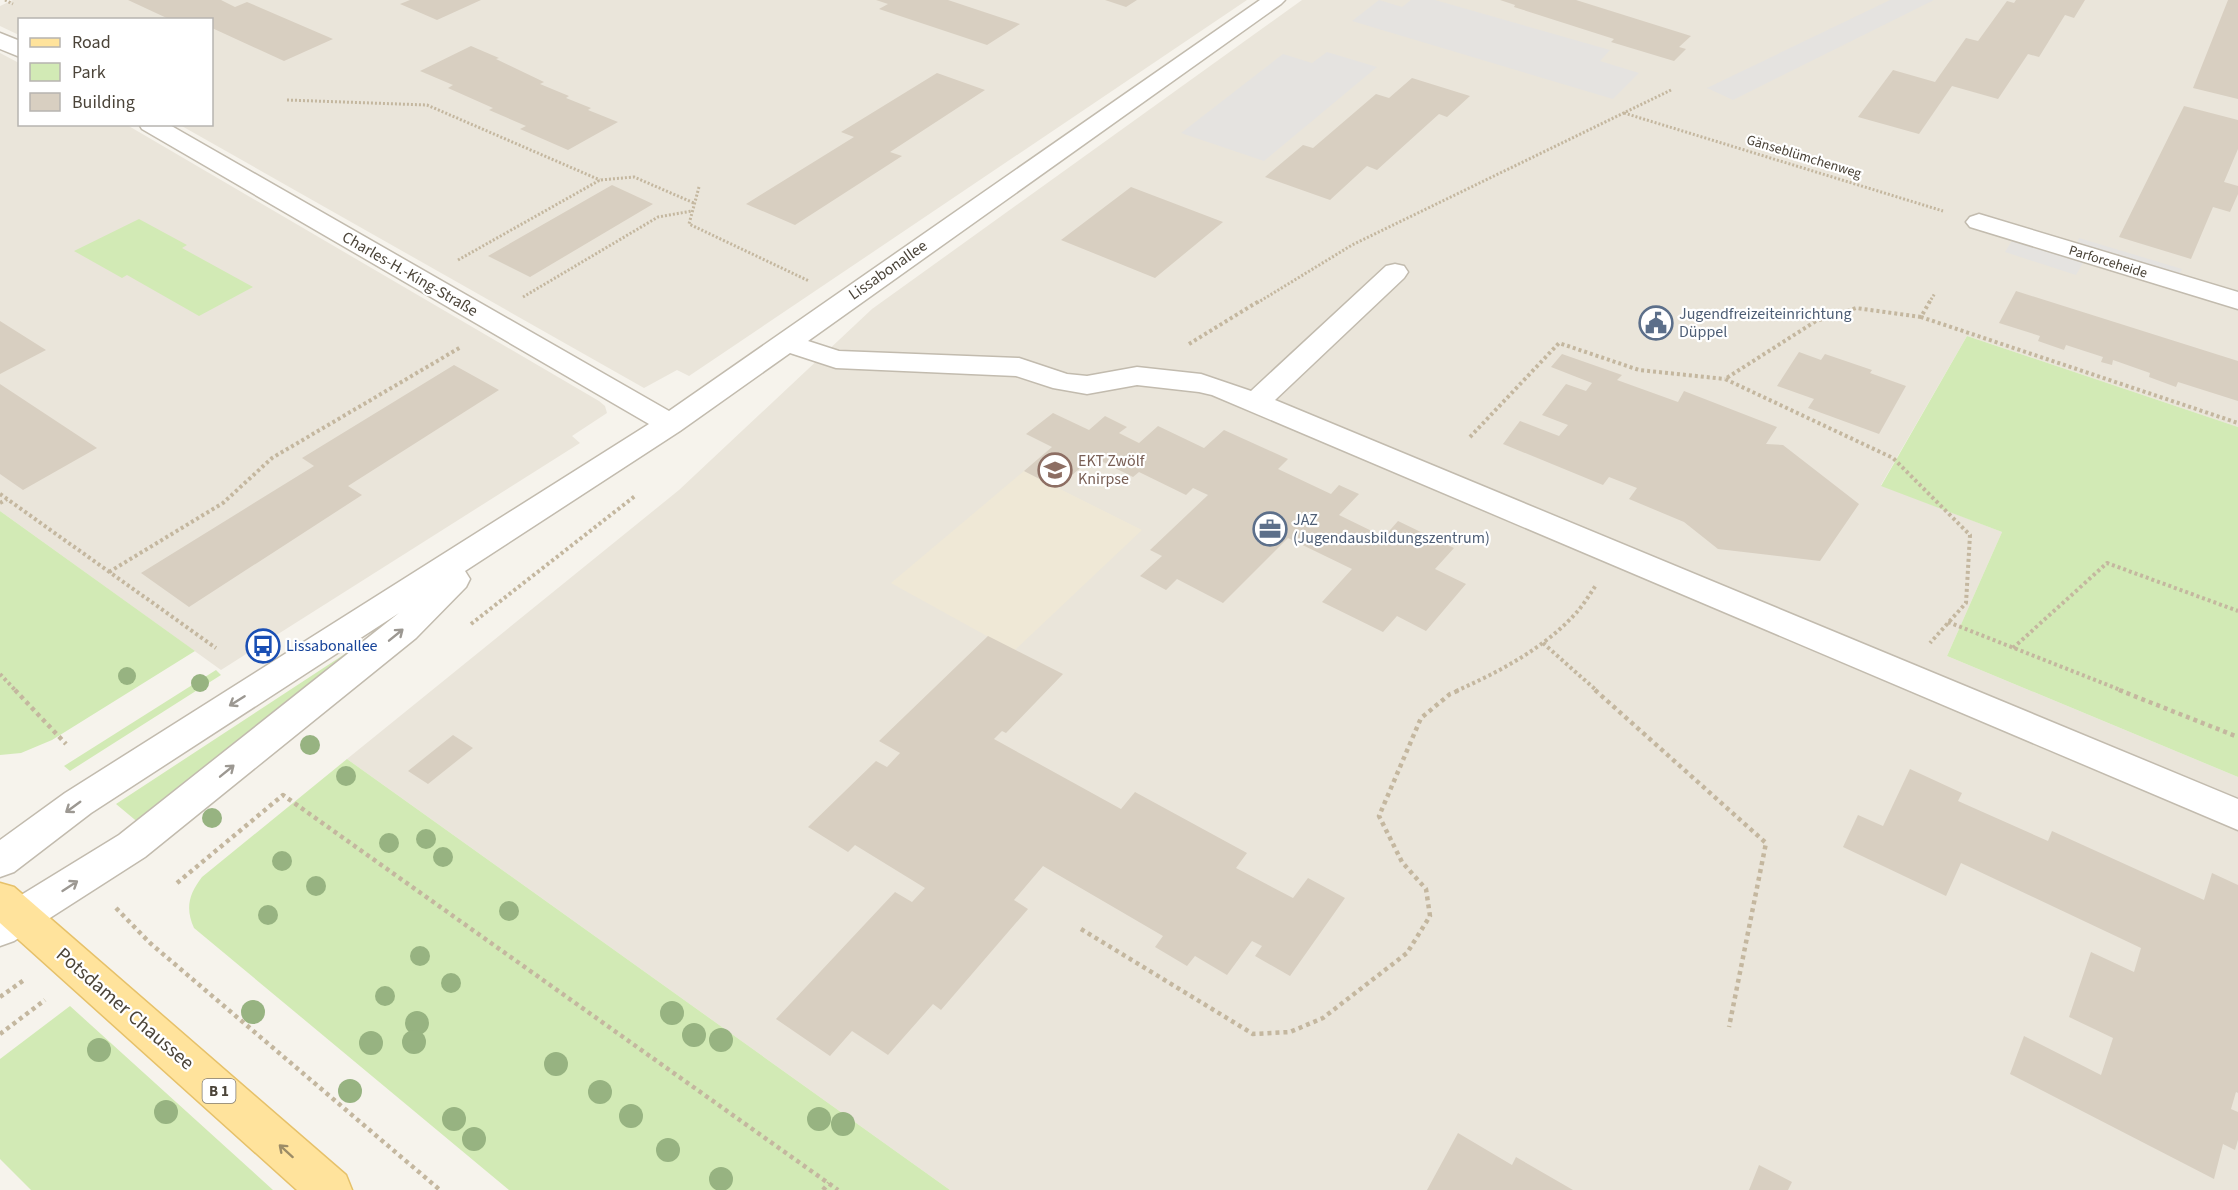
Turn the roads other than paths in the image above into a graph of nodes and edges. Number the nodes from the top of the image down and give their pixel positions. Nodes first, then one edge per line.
1 (1274, 0) edge
2 (0, 40) edge
3 (18, 49) edge
4 (153, 126) edge
5 (1979, 222) road end
6 (1395, 272) dead end
7 (2238, 301) edge
8 (784, 342) junction
9 (1255, 403) junction
10 (670, 424) junction
11 (498, 535) junction
12 (2238, 815) edge
13 (0, 861) edge
14 (7, 915) edge
15 (330, 1190) edge

1 - 8 street, Lissabonallee
2 - 3 street
4 - 10 street, Charles-H.-King-Straße
5 - 7 street, Parforceheide
6 - 9 street
8 - 9 street
8 - 10 street, Lissabonallee
9 - 12 street
10 - 11 street, Lissabonallee
11 -> 13 street, Lissabonallee
14 -> 11 street, Lissabonallee
15 -> 14 main road, Potsdamer Chaussee / B 1

